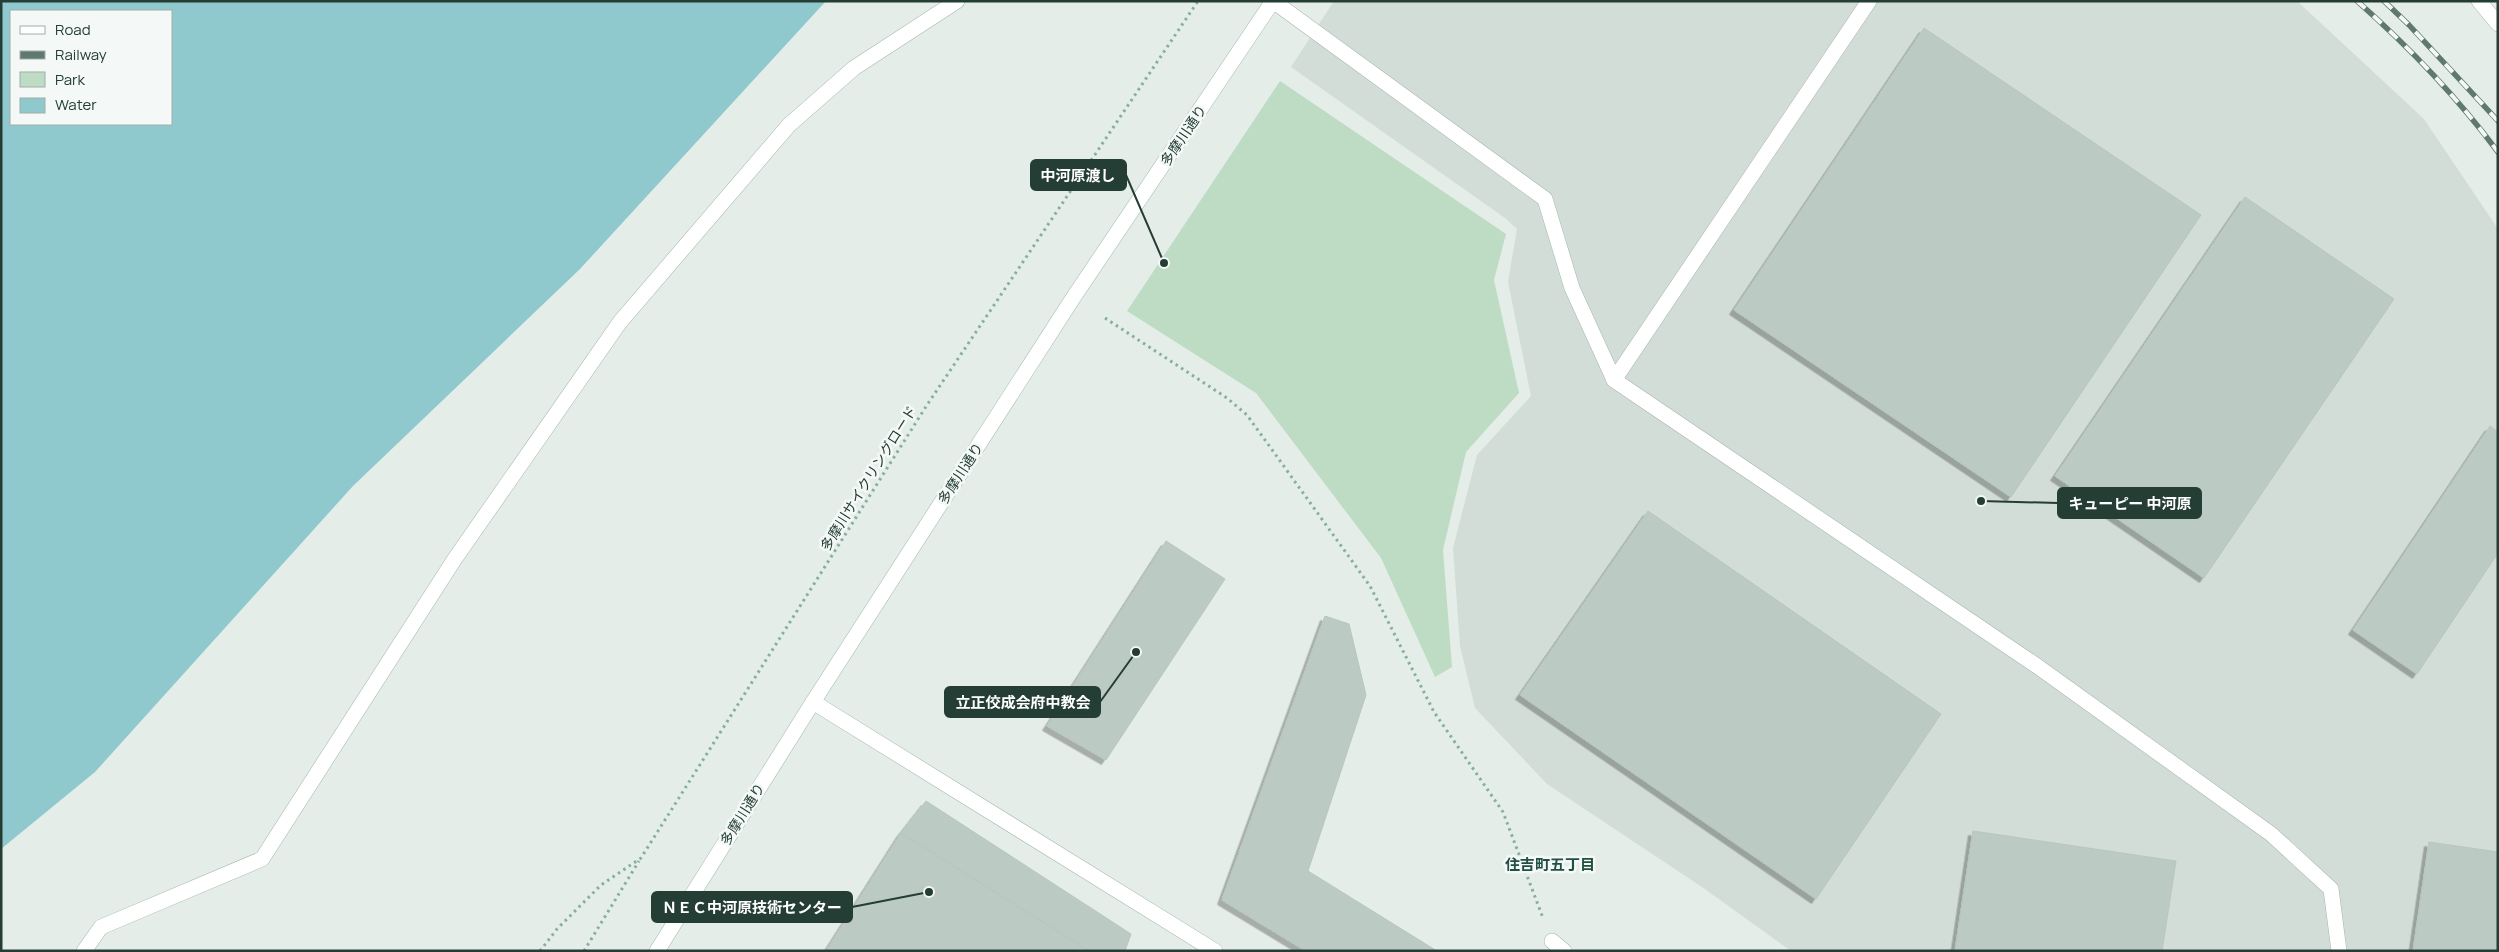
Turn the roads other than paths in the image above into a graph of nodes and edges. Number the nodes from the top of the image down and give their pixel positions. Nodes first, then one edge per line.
1 (957, 1) edge
2 (1273, 1) edge
3 (1869, 1) edge
4 (2479, 1) edge
5 (2498, 24) edge
6 (1614, 380) junction
7 (813, 702) junction
8 (1552, 941) road end
9 (84, 951) edge
10 (657, 951) edge
11 (1215, 951) edge
12 (1564, 951) edge
13 (2339, 951) edge

1 - 9 street
2 - 6 street
2 - 7 street, 多摩川通り
3 - 6 street
4 - 5 street
6 - 13 street
7 - 10 street, 多摩川通り
7 - 11 street
8 - 12 street

